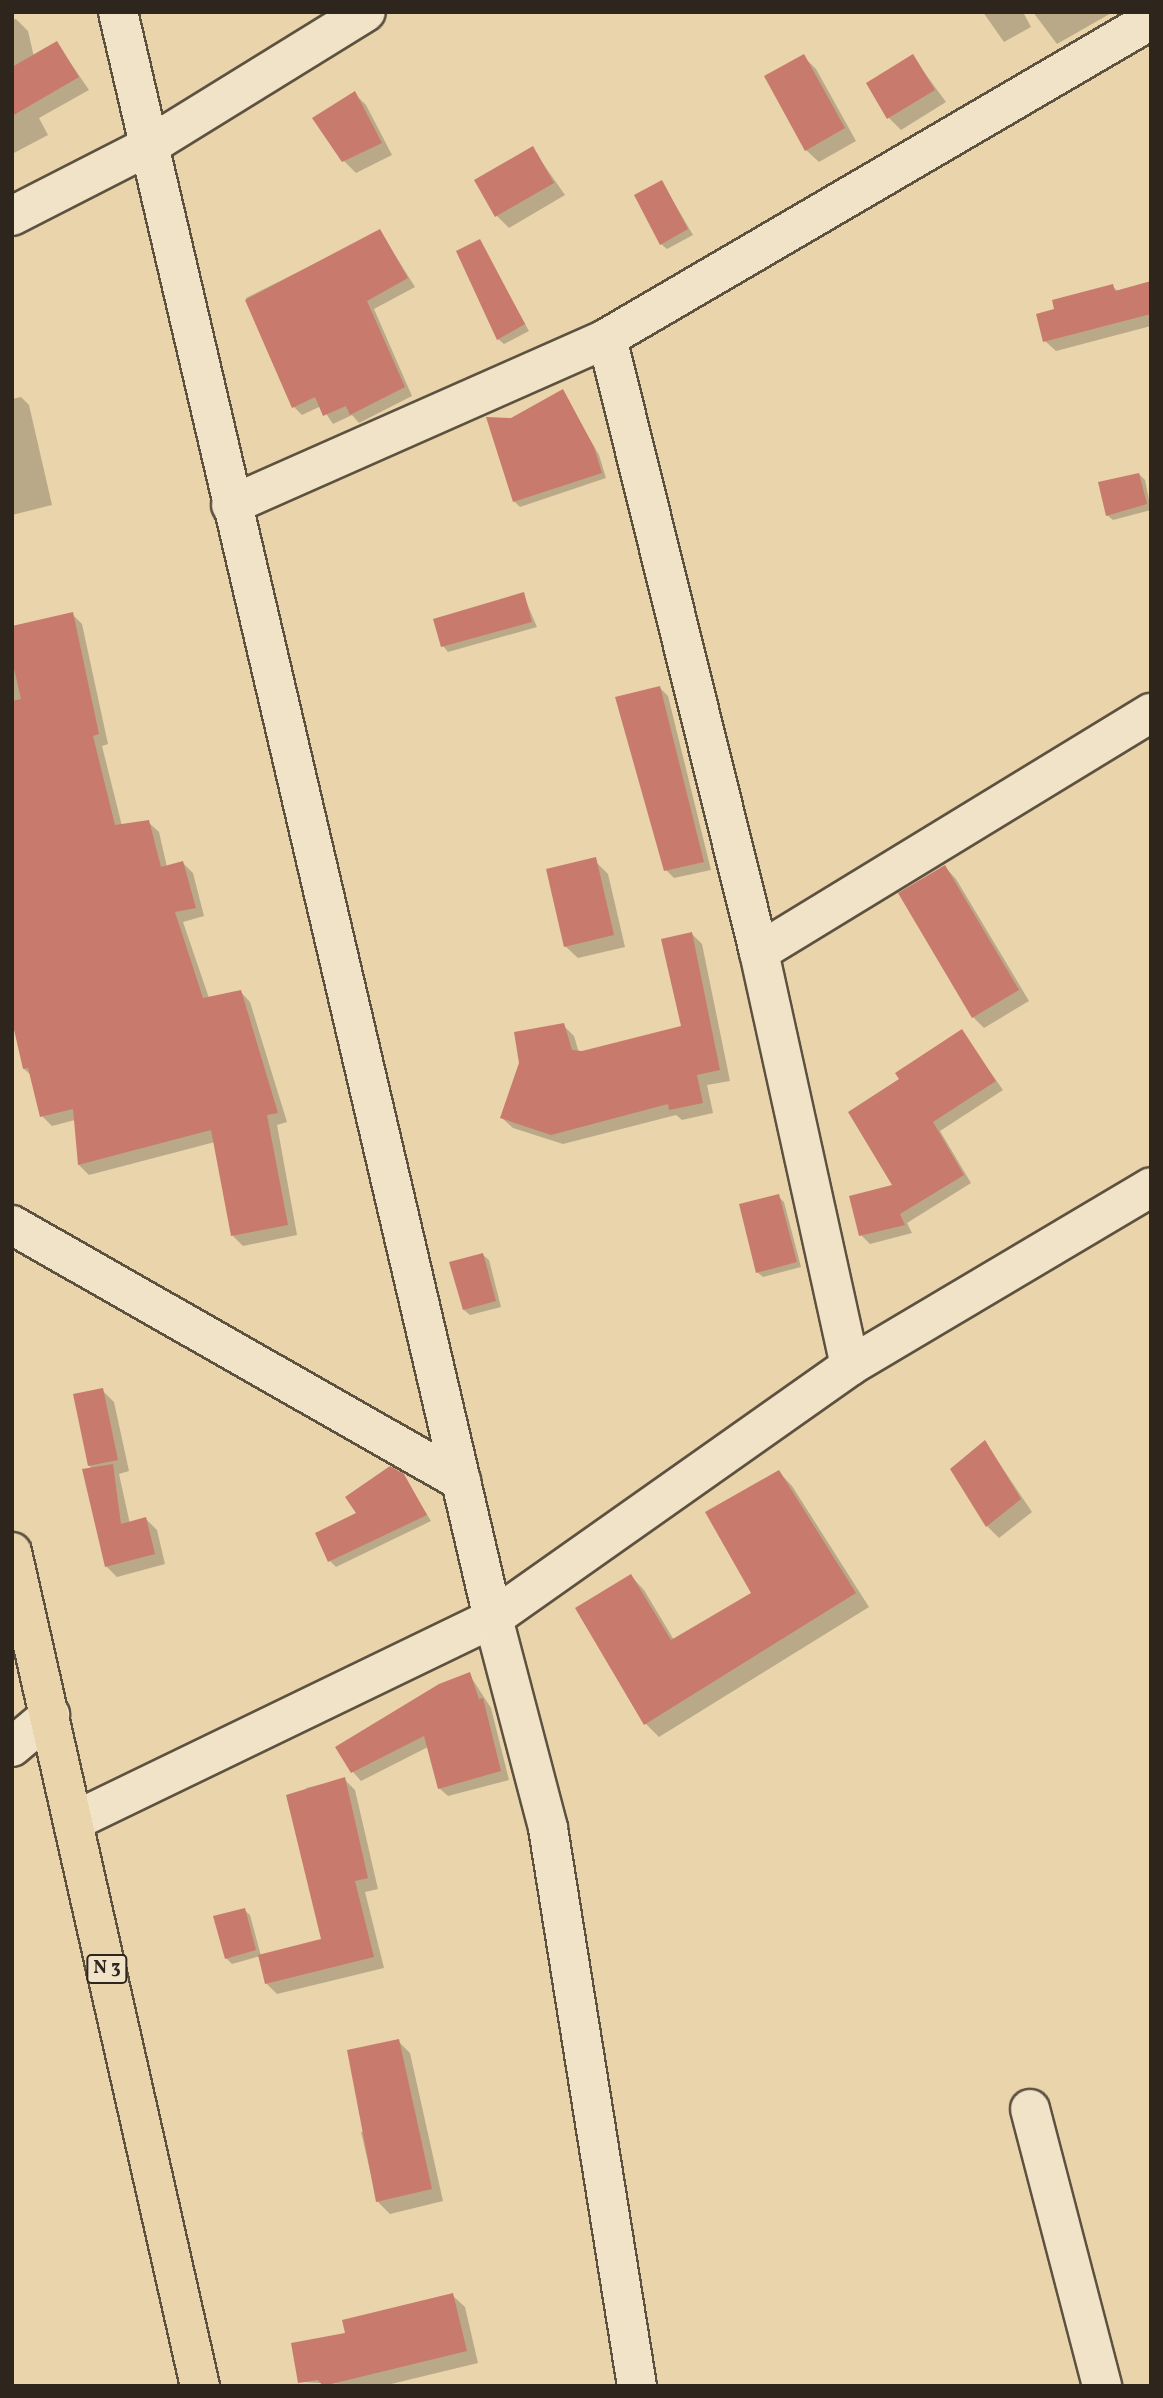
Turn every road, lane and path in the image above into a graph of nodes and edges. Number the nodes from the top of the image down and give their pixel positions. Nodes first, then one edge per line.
1 (118, 12) edge
2 (366, 12) edge
3 (1151, 20) edge
4 (147, 147) junction
5 (12, 216) edge
6 (607, 338) junction
7 (231, 505) junction
8 (1151, 713) edge
9 (759, 952) junction
10 (1151, 1188) edge
11 (12, 1225) edge
12 (850, 1366) junction
13 (461, 1481) junction
14 (12, 1552) edge
15 (492, 1618) junction
16 (50, 1715) junction
17 (12, 1747) edge
18 (74, 1821) junction
19 (1030, 2109) dead end
20 (200, 2386) edge
21 (637, 2386) edge
22 (1102, 2386) edge

1 - 4 street
2 - 4 street
3 - 6 street
4 - 5 street
4 - 7 street
6 - 7 street
6 - 9 street
7 - 13 street
8 - 9 street
9 - 12 street
10 - 12 street
11 - 13 street
12 - 15 street
13 - 15 street
14 - 16 main road, N 3
15 - 18 street
15 - 21 street
16 - 17 street
16 - 18 main road, N 3
18 - 20 main road, N 3
19 - 22 street

